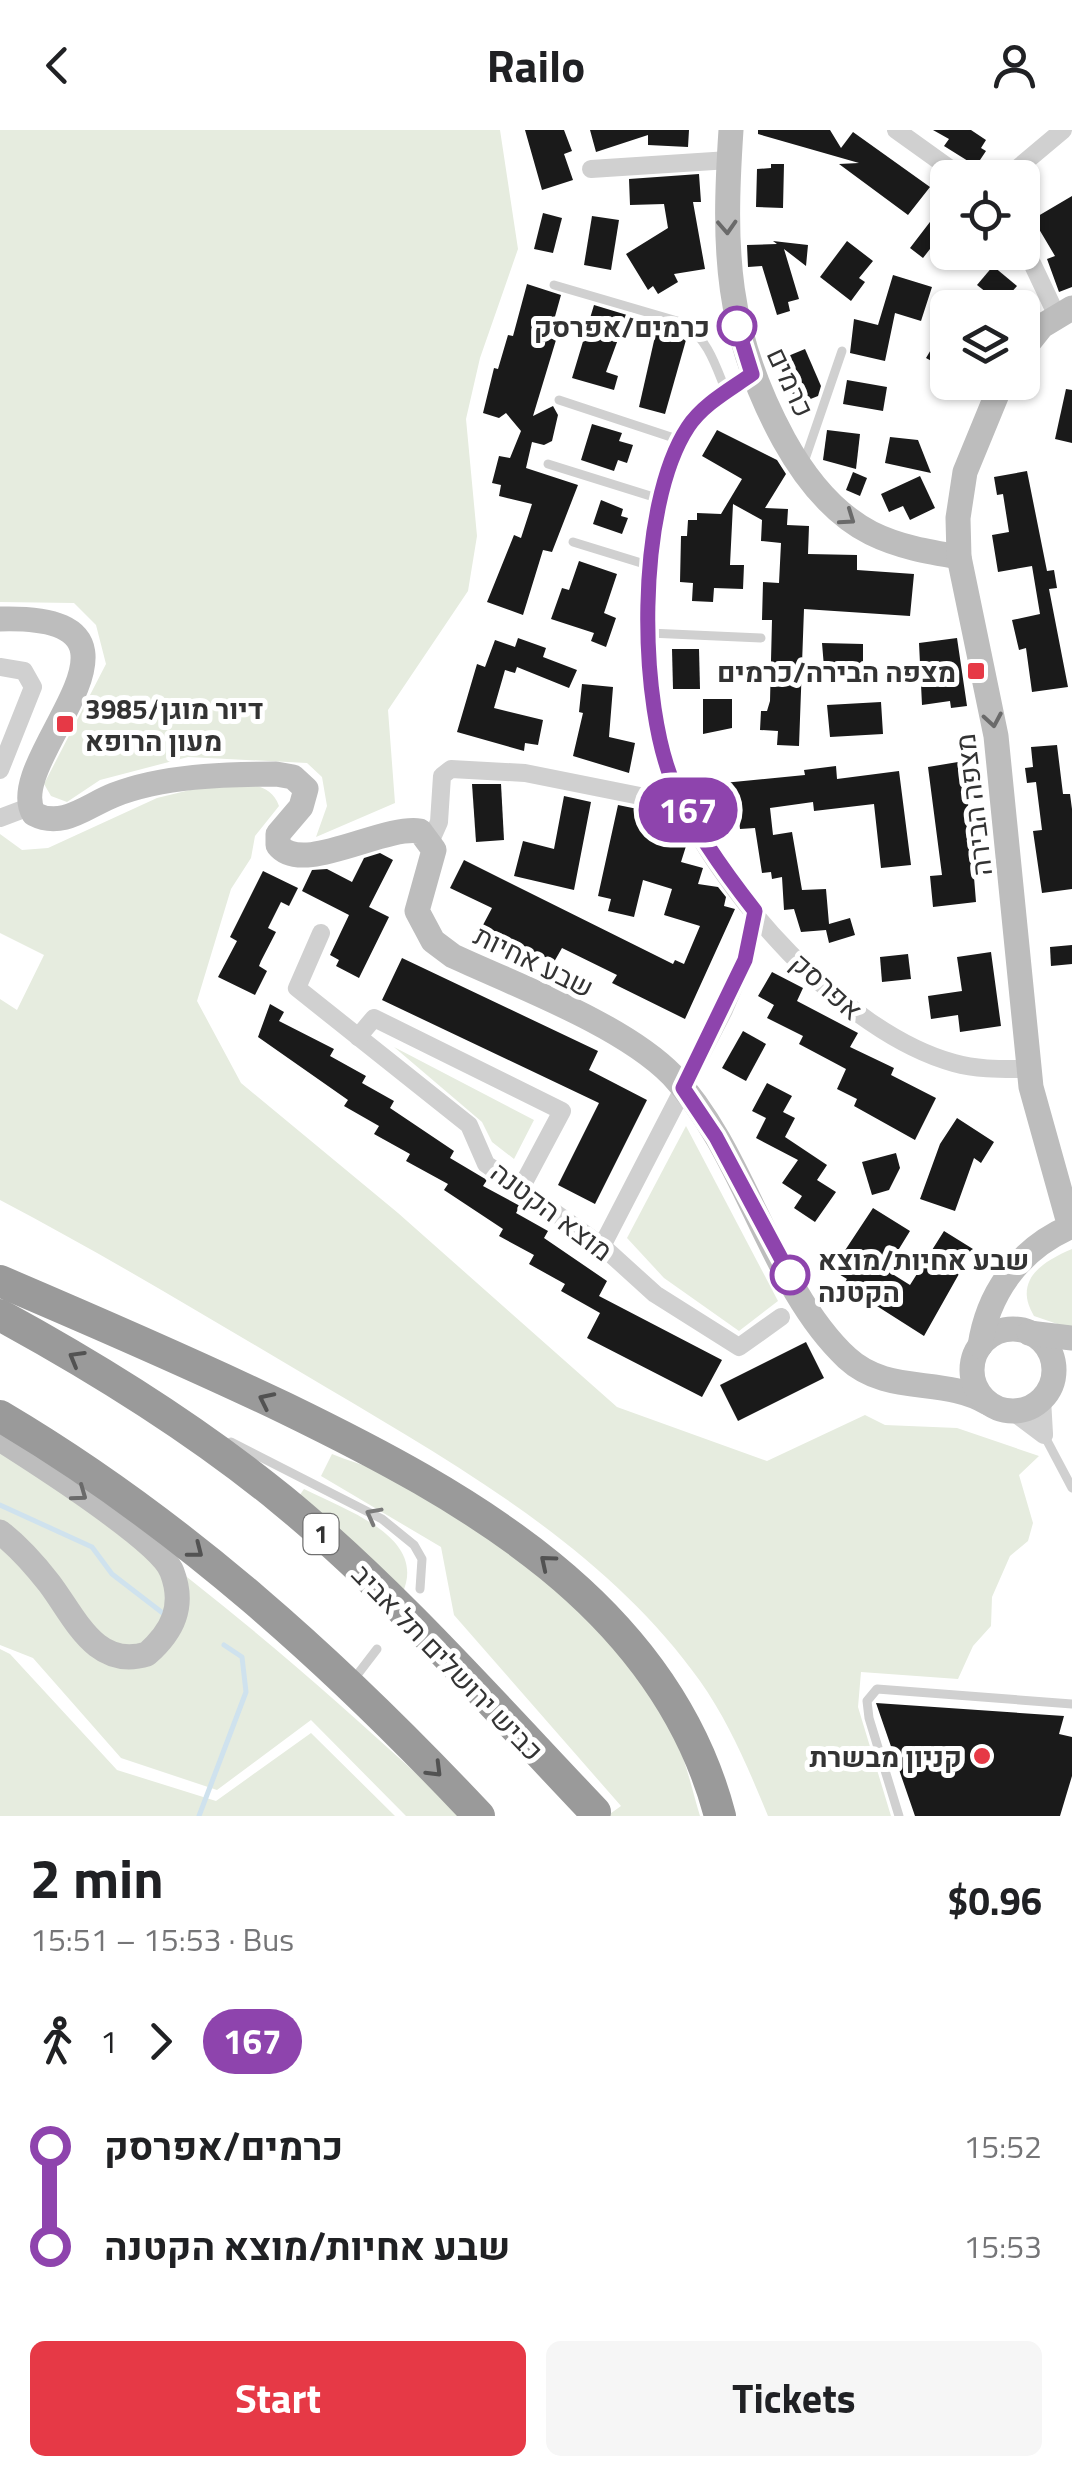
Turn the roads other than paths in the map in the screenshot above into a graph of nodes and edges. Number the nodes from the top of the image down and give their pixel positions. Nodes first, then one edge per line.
1 (731, 130) edge
2 (896, 130) edge
3 (1063, 130) edge
4 (729, 160) junction
5 (938, 160) edge
6 (1027, 160) edge
7 (592, 169) dead end
8 (1039, 270) edge
9 (554, 285) dead end
10 (1065, 312) edge
11 (1040, 328) edge
12 (842, 351) dead end
13 (752, 374) junction
14 (726, 392) junction
15 (559, 400) dead end
16 (995, 400) edge
17 (682, 440) junction
18 (548, 464) dead end
19 (802, 471) junction
20 (661, 500) junction
21 (573, 542) dead end
22 (959, 556) junction
23 (651, 566) junction
24 (0, 620) edge
25 (648, 633) junction
26 (761, 638) dead end
27 (0, 667) edge
28 (0, 770) edge
29 (685, 805) junction
30 (29, 807) junction
31 (0, 818) edge
32 (430, 840) junction
33 (755, 911) junction
34 (321, 933) dead end
35 (358, 1037) junction
36 (1029, 1069) junction
37 (683, 1088) junction
38 (521, 1188) junction
39 (1071, 1227) edge
40 (602, 1246) junction
41 (1009, 1275) junction
42 (0, 1281) edge
43 (0, 1315) edge
44 (781, 1318) dead end
45 (1023, 1331) junction
46 (1072, 1338) edge
47 (978, 1349) junction
48 (905, 1385) junction
49 (1055, 1385) edge
50 (135, 1393) junction
51 (1000, 1407) junction
52 (0, 1416) edge
53 (1044, 1434) junction
54 (0, 1438) edge
55 (1071, 1482) edge
56 (0, 1532) edge
57 (420, 1589) dead end
58 (616, 1630) junction
59 (377, 1650) dead end
60 (349, 1685) junction
61 (1072, 1704) edge
62 (595, 1812) dead end
63 (479, 1816) edge
64 (720, 1816) edge
65 (742, 1816) edge
66 (899, 1816) edge

1 - 4 street, כרמים
2 - 5 street
3 - 6 street
4 - 7 street
4 -> 13 street, כרמים
8 - 10 street
9 - 14 lane
10 - 11 street
12 - 19 lane
13 - 14 street, אפרסק
13 - 19 street, כרמים
14 - 17 street, אפרסק
15 - 17 lane
16 - 22 street, מצפה הבירה
17 - 20 street, אפרסק
18 - 20 lane
19 -> 22 street, כרמים
20 - 23 street, אפרסק
21 - 23 lane
22 -> 36 street, מצפה הבירה
23 - 25 street, אפרסק
24 - 30 street
25 - 26 lane
25 - 29 street, אפרסק
27 - 28 street
29 - 32 street
29 - 33 street, אפרסק
30 - 31 street
30 - 32 street
32 - 37 street, שבע אחיות
33 - 36 street, אפרסק
33 - 37 street
34 - 35 street, מוצא הקטנה
35 - 38 street, מוצא הקטנה
35 - 38 street
36 - 39 street, מצפה הבירה
37 - 40 street
37 - 48 street, שבע אחיות
38 - 40 street, מוצא הקטנה
39 - 41 street
40 - 44 street, מוצא הקטנה
41 - 45 street
41 - 47 street
58 -> 42 highway
50 -> 43 highway, כביש ירושלים תל אביב / 1
45 - 46 street
45 - 47 street
45 - 49 street
47 - 48 street
47 - 51 street
48 - 51 street, שבע אחיות
49 - 51 street
49 - 53 street
57 -> 50 lane
50 - 62 highway, כביש ירושלים תל אביב / 1
51 - 53 street
52 -> 60 highway
53 - 55 lane
54 -> 56 street
58 - 64 highway
58 - 65 highway
59 - 60 lane
60 -> 63 highway
61 - 66 lane

